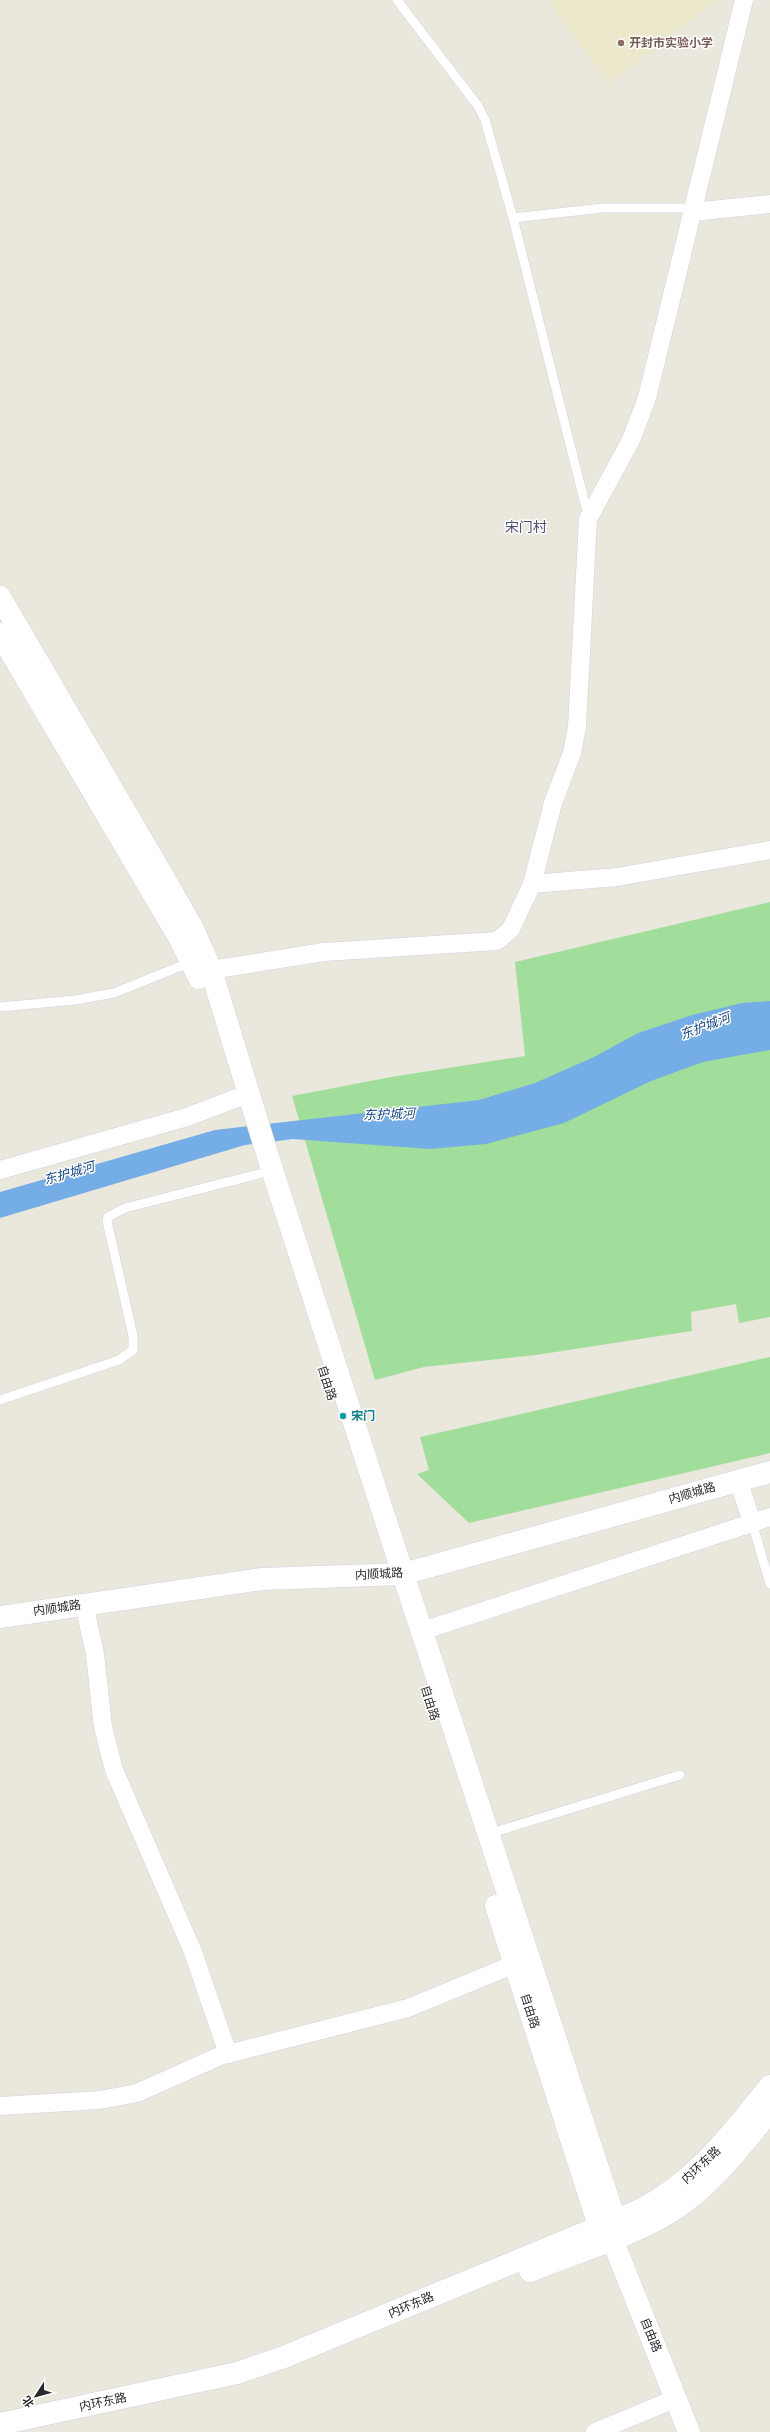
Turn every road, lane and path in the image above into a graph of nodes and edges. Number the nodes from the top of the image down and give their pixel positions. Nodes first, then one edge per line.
1 (397, 0) edge
2 (744, 0) edge
3 (770, 204) edge
4 (693, 210) junction
5 (513, 218) junction
6 (588, 519) junction
7 (0, 597) edge
8 (0, 634) edge
9 (770, 850) edge
10 (532, 884) junction
11 (191, 962) junction
12 (211, 970) junction
13 (0, 1007) edge
14 (244, 1106) junction
15 (261, 1165) junction
16 (0, 1170) edge
17 (0, 1400) edge
18 (770, 1472) edge
19 (738, 1480) junction
20 (770, 1517) edge
21 (752, 1522) junction
22 (396, 1574) junction
23 (770, 1584) edge
24 (84, 1604) junction
25 (0, 1617) edge
26 (422, 1631) junction
27 (680, 1775) dead end
28 (488, 1834) junction
29 (522, 1961) junction
30 (228, 2054) junction
31 (770, 2086) edge
32 (0, 2106) edge
33 (770, 2111) edge
34 (609, 2228) junction
35 (677, 2398) junction
36 (0, 2424) edge
37 (32, 2432) edge
38 (595, 2432) edge
39 (689, 2432) edge

1 - 5 lane
2 - 4 street
3 - 4 street
4 - 5 lane
4 - 6 street
5 - 6 lane
6 - 10 street
7 - 12 street
8 - 11 street
9 - 10 street
10 - 12 street
11 - 13 lane
11 - 14 street
12 - 14 street
14 - 15 street, 自由路
14 - 16 street
15 - 17 lane
15 - 22 street, 自由路
18 - 19 street, 内顺城路
19 - 21 street
19 - 22 street, 内顺城路
20 - 21 street
21 - 23 lane
21 - 26 street
22 - 24 street, 内顺城路
22 - 26 street, 自由路
22 - 29 street, 自由路
24 - 25 street, 内顺城路
24 - 30 street
26 - 28 street, 自由路
27 - 28 lane
28 - 29 street, 自由路
29 - 30 street
29 - 34 street, 自由路
30 - 32 street
31 - 34 street, 内环东路
33 - 34 street, 内环东路
34 - 35 street, 自由路
34 - 36 street, 内环东路
34 - 37 street, 内环东路
35 - 38 street
35 - 39 street, 自由路

